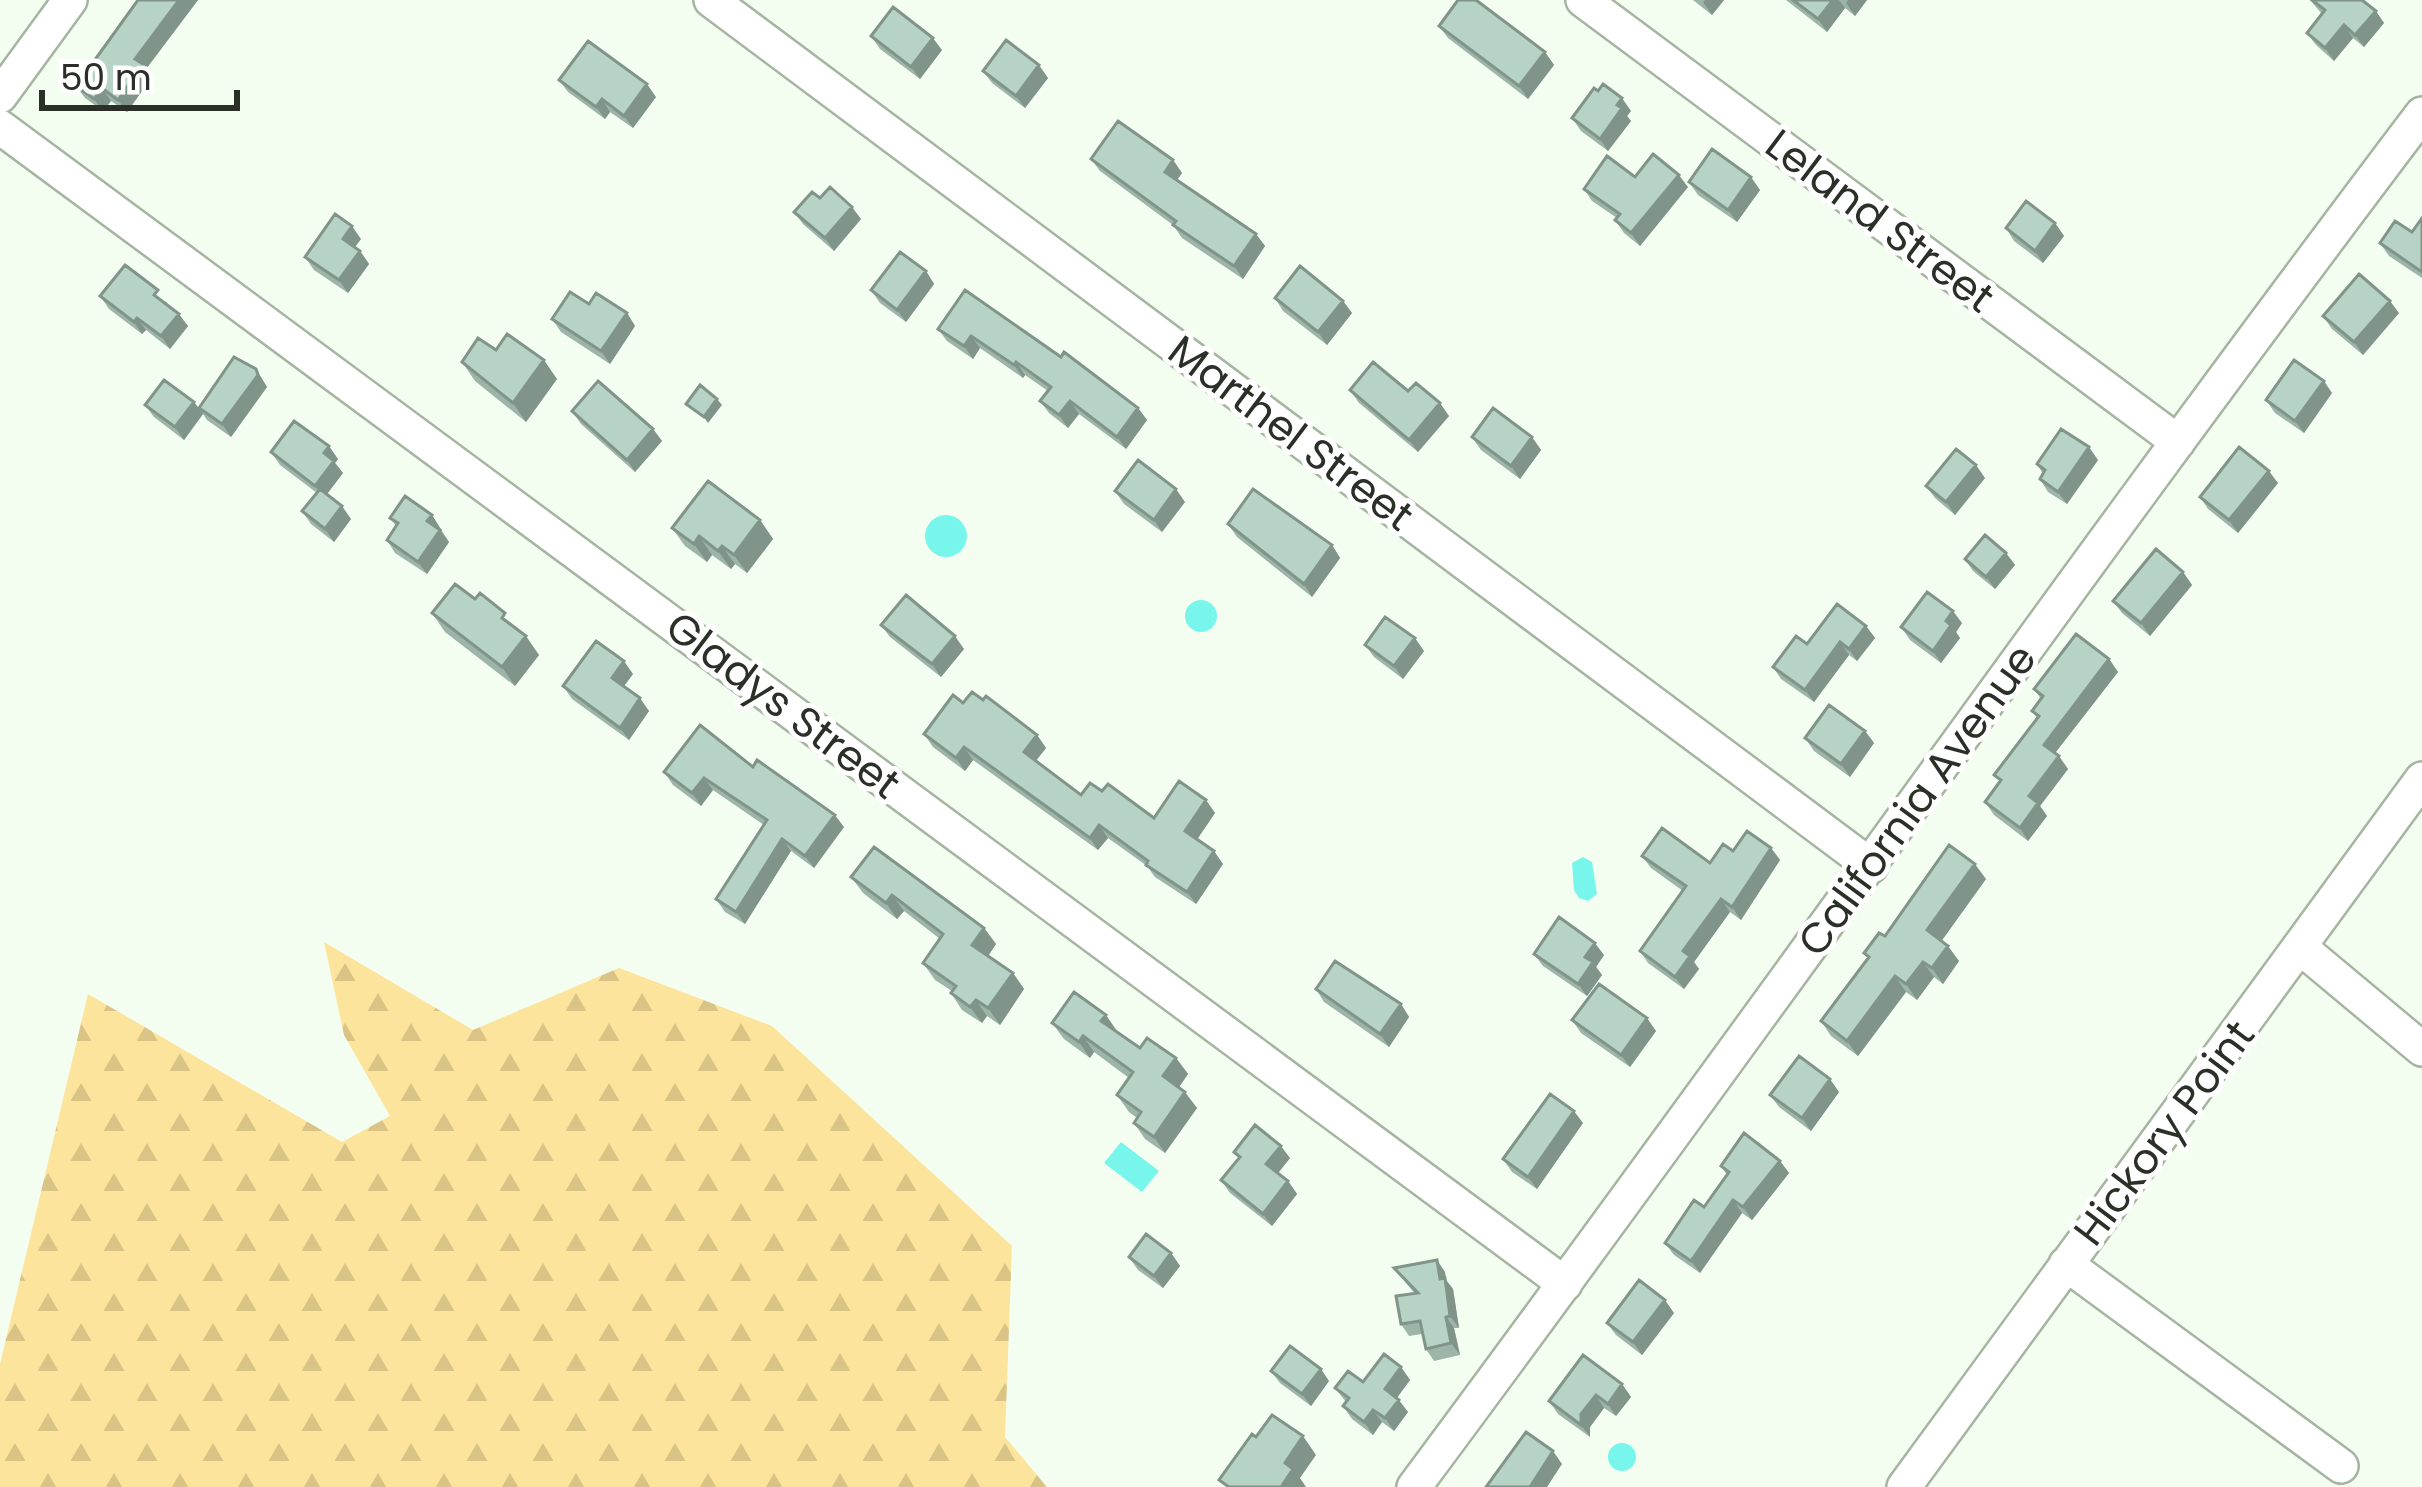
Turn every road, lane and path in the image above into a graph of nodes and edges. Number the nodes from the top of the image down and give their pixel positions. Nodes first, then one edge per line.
1 (70, 0) edge
2 (711, 0) edge
3 (1582, 0) edge
4 (0, 95) edge
5 (2422, 113) edge
6 (0, 127) edge
7 (2178, 442) junction
8 (2422, 779) edge
9 (1870, 866) junction
10 (2301, 948) junction
11 (2422, 1049) edge
12 (2066, 1264) junction
13 (1565, 1284) junction
14 (2341, 1466) dead end
15 (1414, 1487) edge
16 (1904, 1487) edge

1 - 4 street
2 - 9 street, Marthel Street
3 - 7 street, Leland Street
5 - 7 street, California Avenue
6 - 13 street, Gladys Street
7 - 9 street, California Avenue
8 - 10 street, Hickory Point
9 - 13 street, California Avenue
10 - 11 street
10 - 12 street, Hickory Point
12 - 14 street
12 - 16 street, Hickory Point
13 - 15 street, California Avenue

